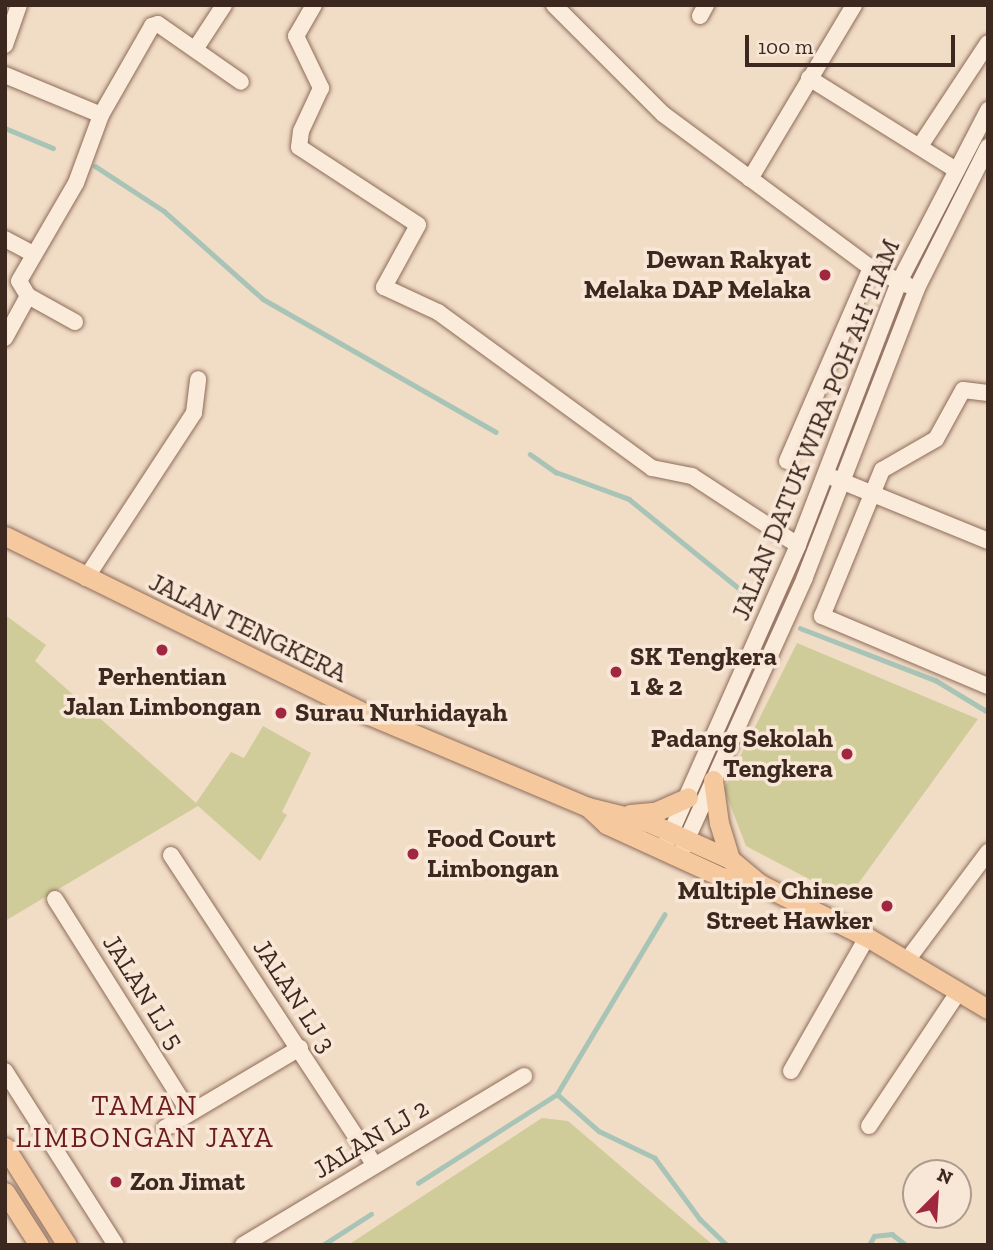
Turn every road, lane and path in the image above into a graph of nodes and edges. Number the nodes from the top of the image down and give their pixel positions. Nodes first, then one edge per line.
1 (19, 5) edge
2 (224, 5) edge
3 (314, 5) edge
4 (554, 5) edge
5 (853, 5) edge
6 (988, 43) edge
7 (5, 45) edge
8 (196, 48) junction
9 (5, 75) edge
10 (809, 78) junction
11 (241, 82) dead end
12 (988, 110) edge
13 (101, 115) junction
14 (920, 146) junction
15 (988, 147) edge
16 (956, 170) junction
17 (750, 179) junction
18 (5, 239) edge
19 (33, 254) junction
20 (871, 268) junction
21 (899, 282) junction
22 (917, 288) junction
23 (28, 296) junction
24 (75, 322) dead end
25 (5, 338) edge
26 (198, 379) dead end
27 (988, 393) edge
28 (787, 461) dead end
29 (826, 475) junction
30 (843, 482) junction
31 (871, 493) junction
32 (5, 536) edge
33 (988, 541) edge
34 (798, 545) junction
35 (86, 578) junction
36 (988, 686) edge
37 (713, 780) junction
38 (688, 797) junction
39 (588, 807) junction
40 (629, 814) junction
41 (675, 845) junction
42 (988, 852) edge
43 (171, 855) dead end
44 (730, 859) junction
45 (760, 884) junction
46 (55, 899) dead end
47 (867, 937) junction
48 (908, 960) junction
49 (959, 991) junction
50 (988, 1009) edge
51 (300, 1048) junction
52 (5, 1071) edge
53 (791, 1071) dead end
54 (524, 1076) dead end
55 (189, 1112) junction
56 (869, 1126) dead end
57 (165, 1128) dead end
58 (5, 1147) edge
59 (375, 1165) junction
60 (5, 1192) edge
61 (39, 1245) edge
62 (67, 1245) edge
63 (116, 1245) edge
64 (243, 1245) edge

1 - 7 street
2 - 8 street
3 - 34 street
4 - 17 street
5 - 10 street
6 - 14 street
8 - 11 street
8 - 13 street
9 - 13 street
10 - 14 street
10 - 17 street
12 - 16 street, JALAN DATUK WIRA POH AH TIAM
13 - 19 street
14 - 16 street
15 - 22 street, JALAN DATUK WIRA POH AH TIAM
16 - 21 street, JALAN DATUK WIRA POH AH TIAM
17 - 20 street
18 - 19 street
19 - 23 street
20 - 21 street
20 - 28 street
21 - 22 street
21 - 29 street, JALAN DATUK WIRA POH AH TIAM
22 - 30 street, JALAN DATUK WIRA POH AH TIAM
23 - 24 street
23 - 25 street
26 - 35 street
27 - 31 street
29 - 30 street
29 - 34 street, JALAN DATUK WIRA POH AH TIAM
30 - 31 street
30 - 37 street, JALAN DATUK WIRA POH AH TIAM
31 - 33 street
31 - 36 street
32 - 35 main road, JALAN TENGKERA
34 - 38 street, JALAN DATUK WIRA POH AH TIAM
35 - 39 main road, JALAN TENGKERA
37 - 41 street, JALAN DATUK WIRA POH AH TIAM
37 - 44 main road
38 - 40 main road
38 - 41 street, JALAN DATUK WIRA POH AH TIAM
39 - 40 main road, JALAN TENGKERA
39 - 41 main road, JALAN TENGKERA
40 - 41 main road, JALAN TENGKERA
41 - 44 main road, JALAN TENGKERA
41 - 45 main road, JALAN TENGKERA
42 - 48 street
43 - 51 street, JALAN LJ 3
44 - 45 main road, JALAN TENGKERA
45 - 47 main road, JALAN TENGKERA
46 - 55 street, JALAN LJ 5
47 - 48 main road, JALAN TENGKERA
47 - 53 street
48 - 49 main road, JALAN TENGKERA
49 - 50 main road, JALAN TENGKERA
49 - 56 street
51 - 55 street
51 - 59 street, JALAN LJ 3
52 - 63 street
54 - 59 street, JALAN LJ 2
55 - 57 street
58 - 62 main road
59 - 64 street, JALAN LJ 2
60 - 61 main road

